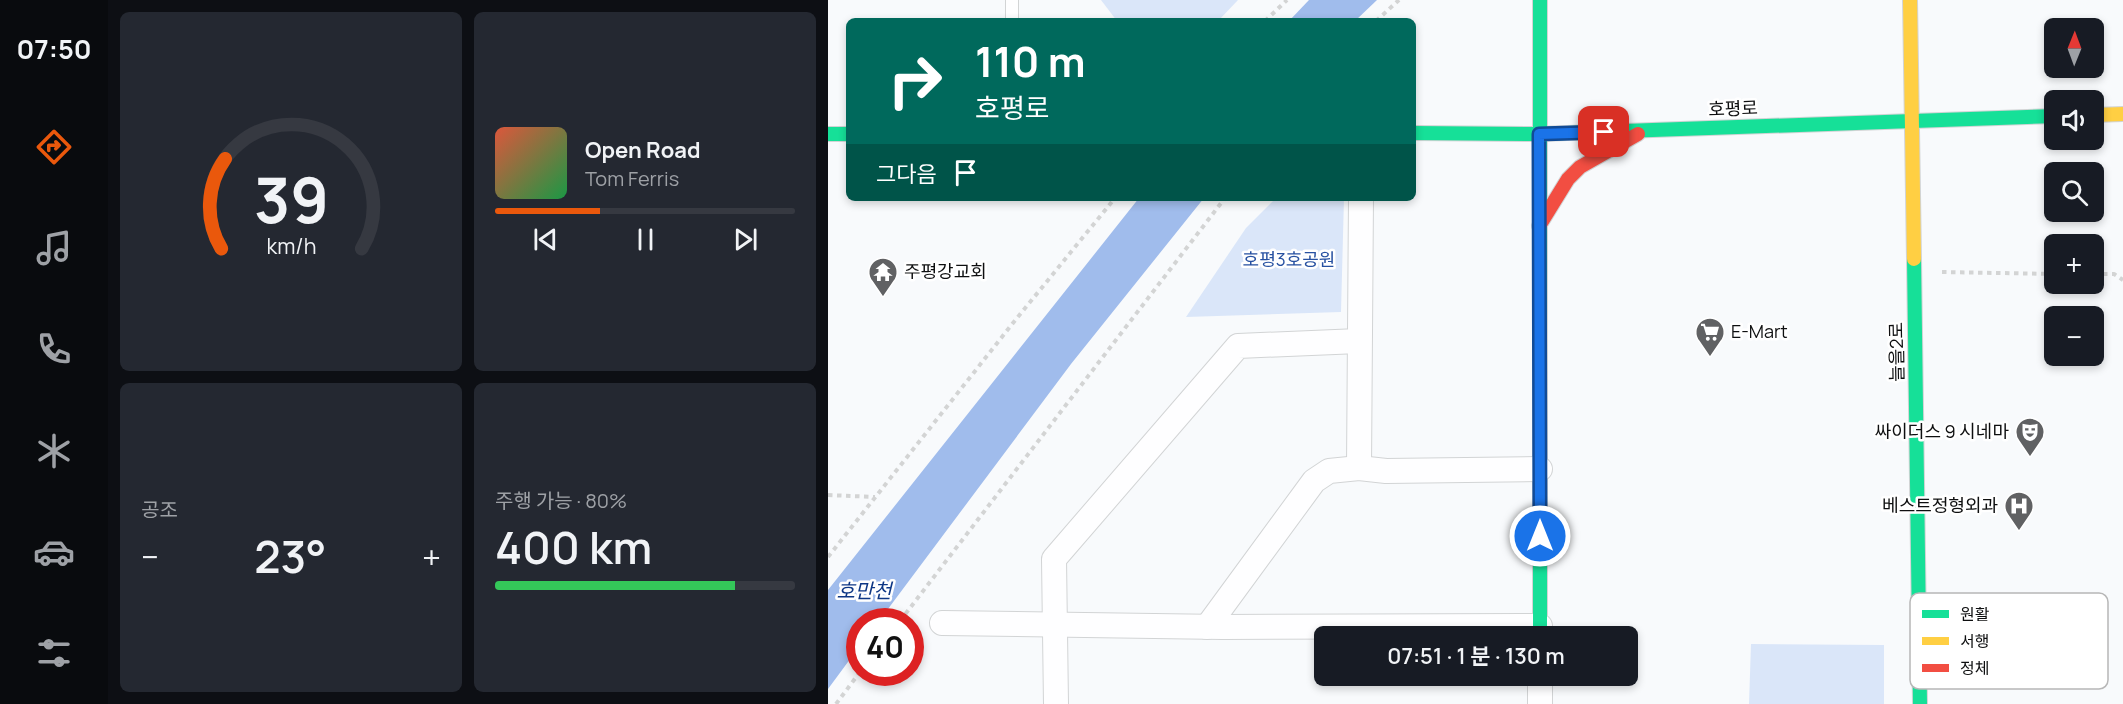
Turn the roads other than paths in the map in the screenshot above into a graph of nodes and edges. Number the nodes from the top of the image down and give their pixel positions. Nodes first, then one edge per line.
1 (1012, 0) edge
2 (1540, 0) edge
3 (1910, 0) edge
4 (1012, 18) edge
5 (2123, 114) edge
6 (2104, 115) edge
7 (2044, 116) edge
8 (1912, 121) junction
9 (1647, 130) junction
10 (1416, 133) edge
11 (828, 134) edge
12 (846, 134) edge
13 (1539, 134) junction
14 (1360, 201) edge
15 (1539, 226) junction
16 (1359, 341) junction
17 (1359, 468) junction
18 (1540, 469) junction
19 (1918, 593) edge
20 (942, 623) dead end
21 (1054, 625) junction
22 (1540, 626) edge
23 (1207, 627) junction
24 (1314, 628) edge
25 (1540, 686) edge
26 (1920, 689) edge
27 (1056, 704) edge
28 (1540, 704) edge
29 (1920, 704) edge

1 - 4 lane
2 - 13 street
3 - 8 street, 늘을2로
5 - 6 street
7 - 8 street, 호평로
8 - 9 street, 호평로
8 - 19 street, 늘을2로
9 - 13 street, 호평로
9 - 15 street
10 - 13 street, 호평로
11 - 12 street
13 - 15 street
14 - 16 street
15 - 18 street
16 - 17 street
16 - 21 street
17 - 18 street
17 - 23 street
18 - 22 street
20 - 21 street
21 - 23 street
21 - 27 street
23 - 24 street
25 - 28 street
26 - 29 street, 늘을2로

